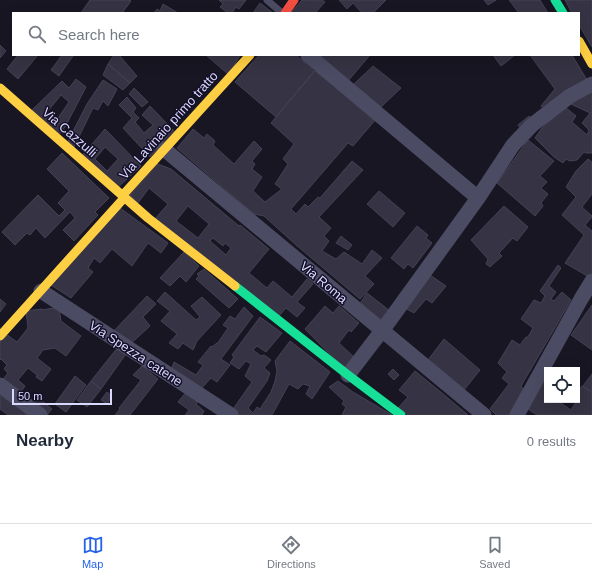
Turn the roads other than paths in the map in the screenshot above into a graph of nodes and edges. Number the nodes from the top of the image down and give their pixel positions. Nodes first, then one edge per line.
1 (267, 0) edge
2 (294, 0) edge
3 (555, 0) edge
4 (283, 12) edge
5 (285, 12) edge
6 (562, 12) edge
7 (580, 43) edge
8 (249, 56) edge
9 (309, 56) edge
10 (592, 64) edge
11 (592, 84) edge
12 (0, 88) edge
13 (164, 149) junction
14 (123, 197) junction
15 (478, 198) junction
16 (592, 281) edge
17 (41, 291) junction
18 (382, 330) junction
19 (0, 336) edge
20 (348, 375) junction
21 (0, 385) edge
22 (522, 413) edge
23 (40, 415) edge
24 (231, 415) edge
25 (401, 415) edge
26 (484, 415) edge

1 - 4 lane
2 - 5 street
3 - 6 street
7 - 10 street
8 - 13 street, Via Lavinaio primo tratto
9 - 15 street
11 - 15 street
12 - 14 street, Via Cazzulli
13 - 14 street, Via Lavinaio primo tratto
13 - 18 street, Via Roma
14 - 17 street, Via Lavinaio primo tratto
14 - 20 street, Via Cazzulli
15 - 18 street
16 - 22 street
17 - 19 street, Via Lavinaio primo tratto
17 - 24 street, Via Spezza catene
18 - 20 street
18 - 26 street, Via Roma
20 - 25 street, Via Cazzulli
21 - 23 street

